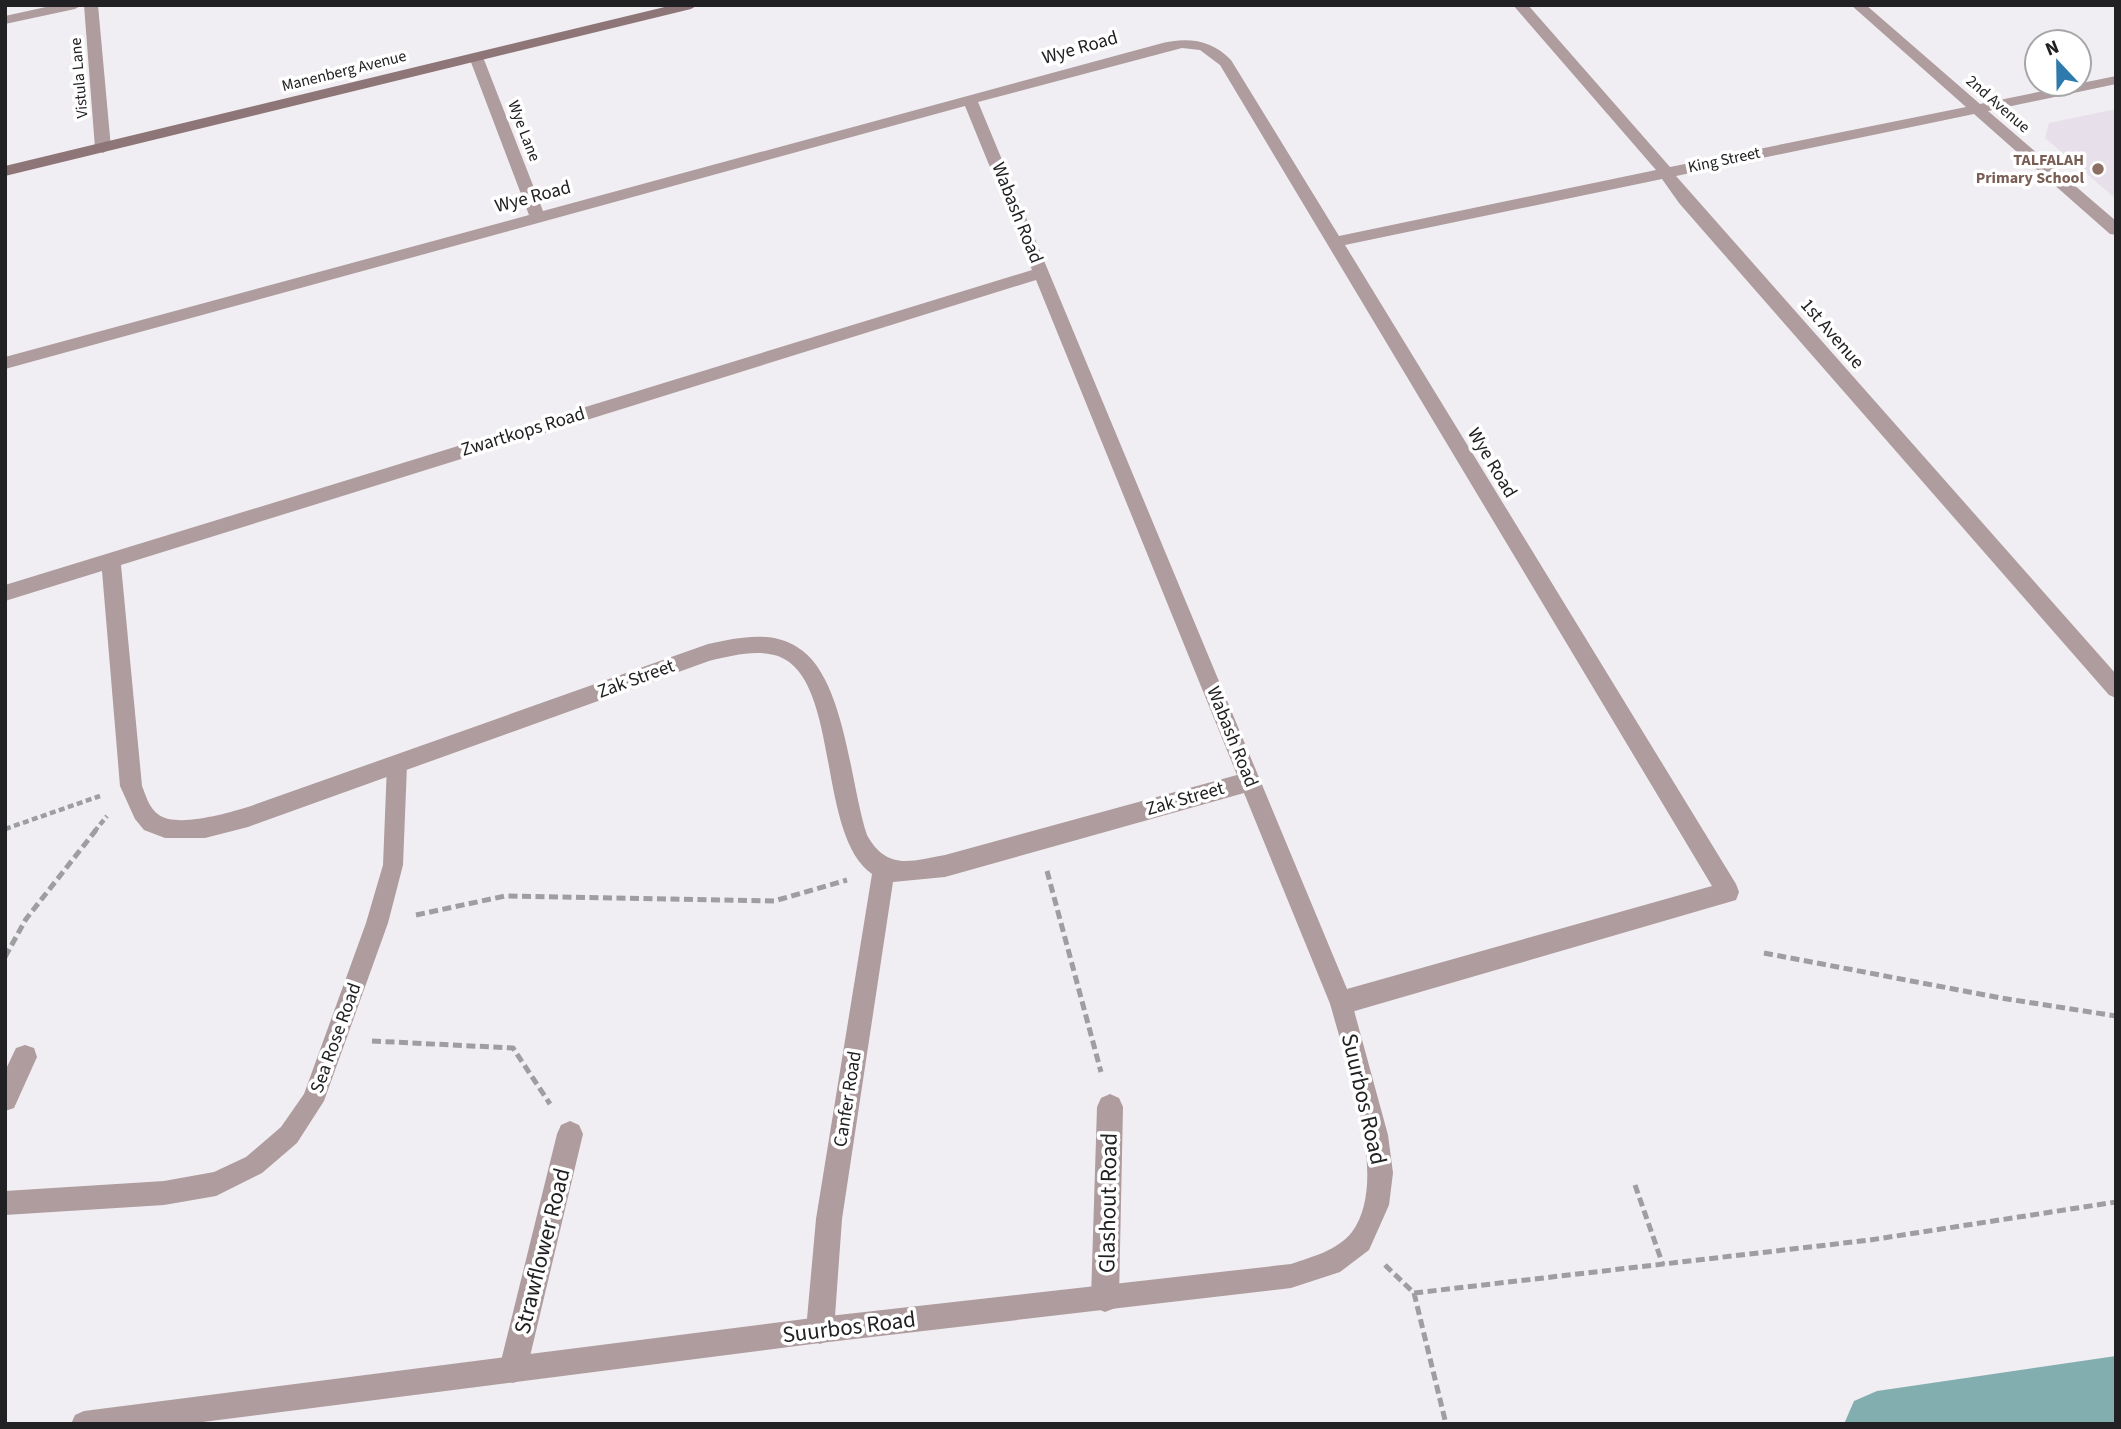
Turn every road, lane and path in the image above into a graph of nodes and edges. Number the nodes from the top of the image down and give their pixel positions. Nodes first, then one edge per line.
1 (75, 5) edge
2 (91, 5) edge
3 (691, 5) edge
4 (1520, 5) edge
5 (1858, 5) edge
6 (5, 20) edge
7 (476, 57) junction
8 (2116, 80) edge
9 (970, 100) junction
10 (1976, 108) junction
11 (103, 148) junction
12 (5, 171) edge
13 (1666, 172) junction
14 (538, 217) junction
15 (2116, 230) edge
16 (1333, 242) junction
17 (1041, 273) junction
18 (5, 363) edge
19 (111, 559) junction
20 (5, 593) edge
21 (2116, 689) edge
22 (397, 765) junction
23 (1250, 781) junction
24 (131, 786) junction
25 (5, 829) edge
26 (1039, 839) junction
27 (884, 869) junction
28 (377, 923) junction
29 (1764, 953) dead end
30 (5, 957) edge
31 (1341, 1003) junction
32 (2116, 1016) edge
33 (336, 1039) junction
34 (25, 1057) dead end
35 (5, 1099) edge
36 (1110, 1107) joint
37 (570, 1134) joint
38 (1635, 1185) dead end
39 (2116, 1202) edge
40 (5, 1203) edge
41 (1360, 1241) junction
42 (1663, 1265) junction
43 (1414, 1293) junction
44 (1105, 1298) junction
45 (820, 1330) junction
46 (513, 1369) junction
47 (84, 1424) edge
48 (1446, 1424) edge

1 - 6 street
2 - 11 street, Vistula Lane
3 - 7 street, Manenberg Avenue
4 - 13 street, 1st Avenue
5 - 10 street, 2nd Avenue
7 - 11 street, Manenberg Avenue
7 - 14 street, Wye Lane
8 - 10 street, King Street
9 - 14 street, Wye Road
9 - 16 street, Wye Road
9 - 17 street, Wabash Road
10 - 13 street, King Street
10 - 15 street, 2nd Avenue
11 - 12 street, Manenberg Avenue
13 - 16 street, King Street
13 - 21 street, 1st Avenue
14 - 18 street, Wye Road
16 - 31 street, Wye Road
17 - 19 street, Zwartkops Road
17 - 23 street, Wabash Road
19 - 20 street, Zwartkops Road
19 - 24 street, Zak Street
22 - 24 street, Zak Street
22 - 27 street, Zak Street
22 - 28 lane, Sea Rose Road
23 - 26 street, Zak Street
23 - 31 street, Wabash Road
24 - 25 path
24 - 30 path
26 - 27 street, Zak Street
26 - 36 path
27 - 28 path
27 - 45 street, Canfer Road
28 - 33 lane, Sea Rose Road
29 - 32 path
31 - 41 lane, Suurbos Road
33 - 37 path
33 - 40 lane, Sea Rose Road
34 - 35 street
36 - 44 street, Glashout Road
37 - 46 street, Strawflower Road
38 - 42 path
39 - 42 path
41 - 43 path
41 - 44 lane, Suurbos Road
42 - 43 path
43 - 48 path
44 - 45 lane, Suurbos Road
45 - 46 lane, Suurbos Road
46 - 47 lane, Suurbos Road

